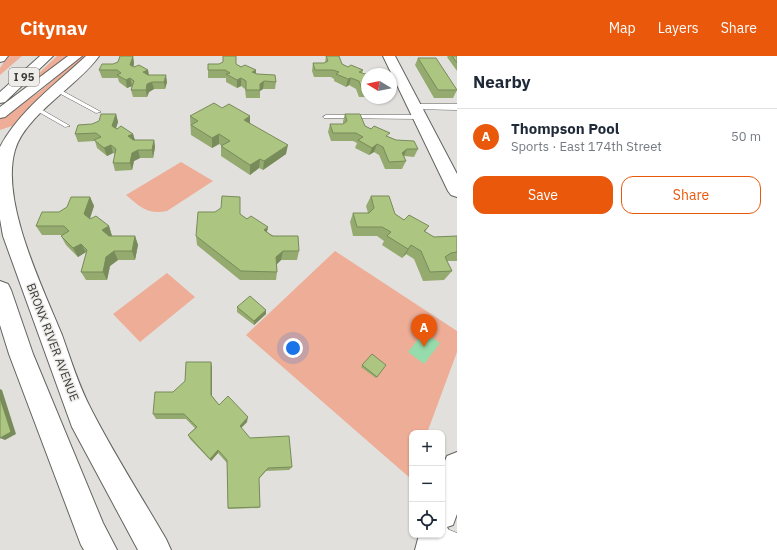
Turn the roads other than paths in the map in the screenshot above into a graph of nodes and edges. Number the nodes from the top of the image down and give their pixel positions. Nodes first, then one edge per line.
1 (31, 56) edge
2 (47, 56) edge
3 (76, 56) edge
4 (92, 56) edge
5 (389, 56) edge
6 (0, 83) edge
7 (57, 90) junction
8 (0, 99) edge
9 (457, 107) edge
10 (98, 112) dead end
11 (417, 112) junction
12 (0, 114) edge
13 (326, 116) dead end
14 (30, 117) junction
15 (67, 126) dead end
16 (0, 134) edge
17 (457, 190) edge
18 (0, 290) edge
19 (457, 466) edge
20 (445, 515) edge
21 (101, 550) edge
22 (155, 550) edge

1 - 6 main road, I 95
2 - 8 main road, I 95
3 - 12 main road
4 - 7 main road
5 - 11 main road
7 - 10 lane
7 - 14 main road
9 - 11 street
11 - 13 lane
11 - 17 main road
14 - 15 lane
14 - 16 main road
14 - 22 main road, BRONX RIVER AVENUE
18 - 21 main road
19 - 20 main road

